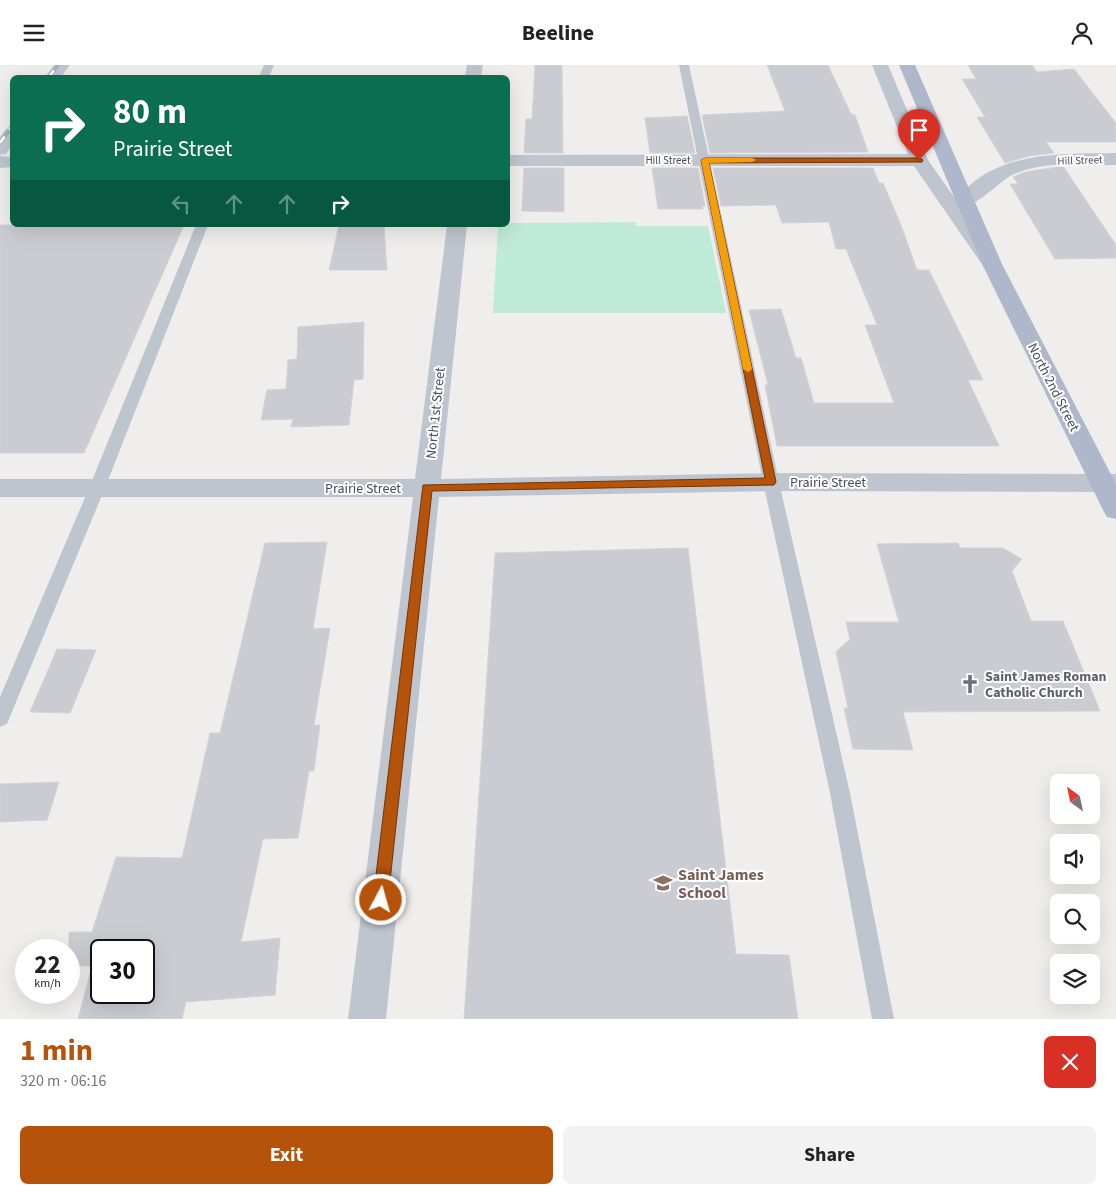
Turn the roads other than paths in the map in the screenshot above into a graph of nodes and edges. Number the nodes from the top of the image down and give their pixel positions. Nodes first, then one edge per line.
1 (684, 65) edge
2 (880, 65) edge
3 (907, 65) edge
4 (10, 136) edge
5 (0, 150) edge
6 (1116, 159) edge
7 (705, 160) junction
8 (919, 160) junction
9 (510, 161) edge
10 (965, 201) junction
11 (201, 227) edge
12 (457, 227) edge
13 (992, 264) junction
14 (771, 482) junction
15 (1109, 483) edge
16 (427, 488) junction
17 (0, 489) edge
18 (97, 489) junction
19 (1116, 510) edge
20 (0, 719) edge
21 (368, 1019) edge
22 (883, 1019) edge

1 - 7 lane
2 - 8 street, North 2nd Street
3 - 10 main road, North 2nd Street
4 - 5 street
6 - 10 street, Hill Street
7 - 8 street, Hill Street
7 - 9 street, Hill Street
7 - 14 lane
8 - 13 street, North 2nd Street
10 - 13 main road, North 2nd Street
11 - 18 lane
12 - 16 street, North 1st Street
13 - 15 main road, North 2nd Street
14 - 15 street, Prairie Street
14 - 16 street, Prairie Street
14 - 22 lane
15 - 19 main road, North 2nd Street
16 - 18 street, Prairie Street
16 - 21 street, North 1st Street
17 - 18 street, Prairie Street
18 - 20 lane

